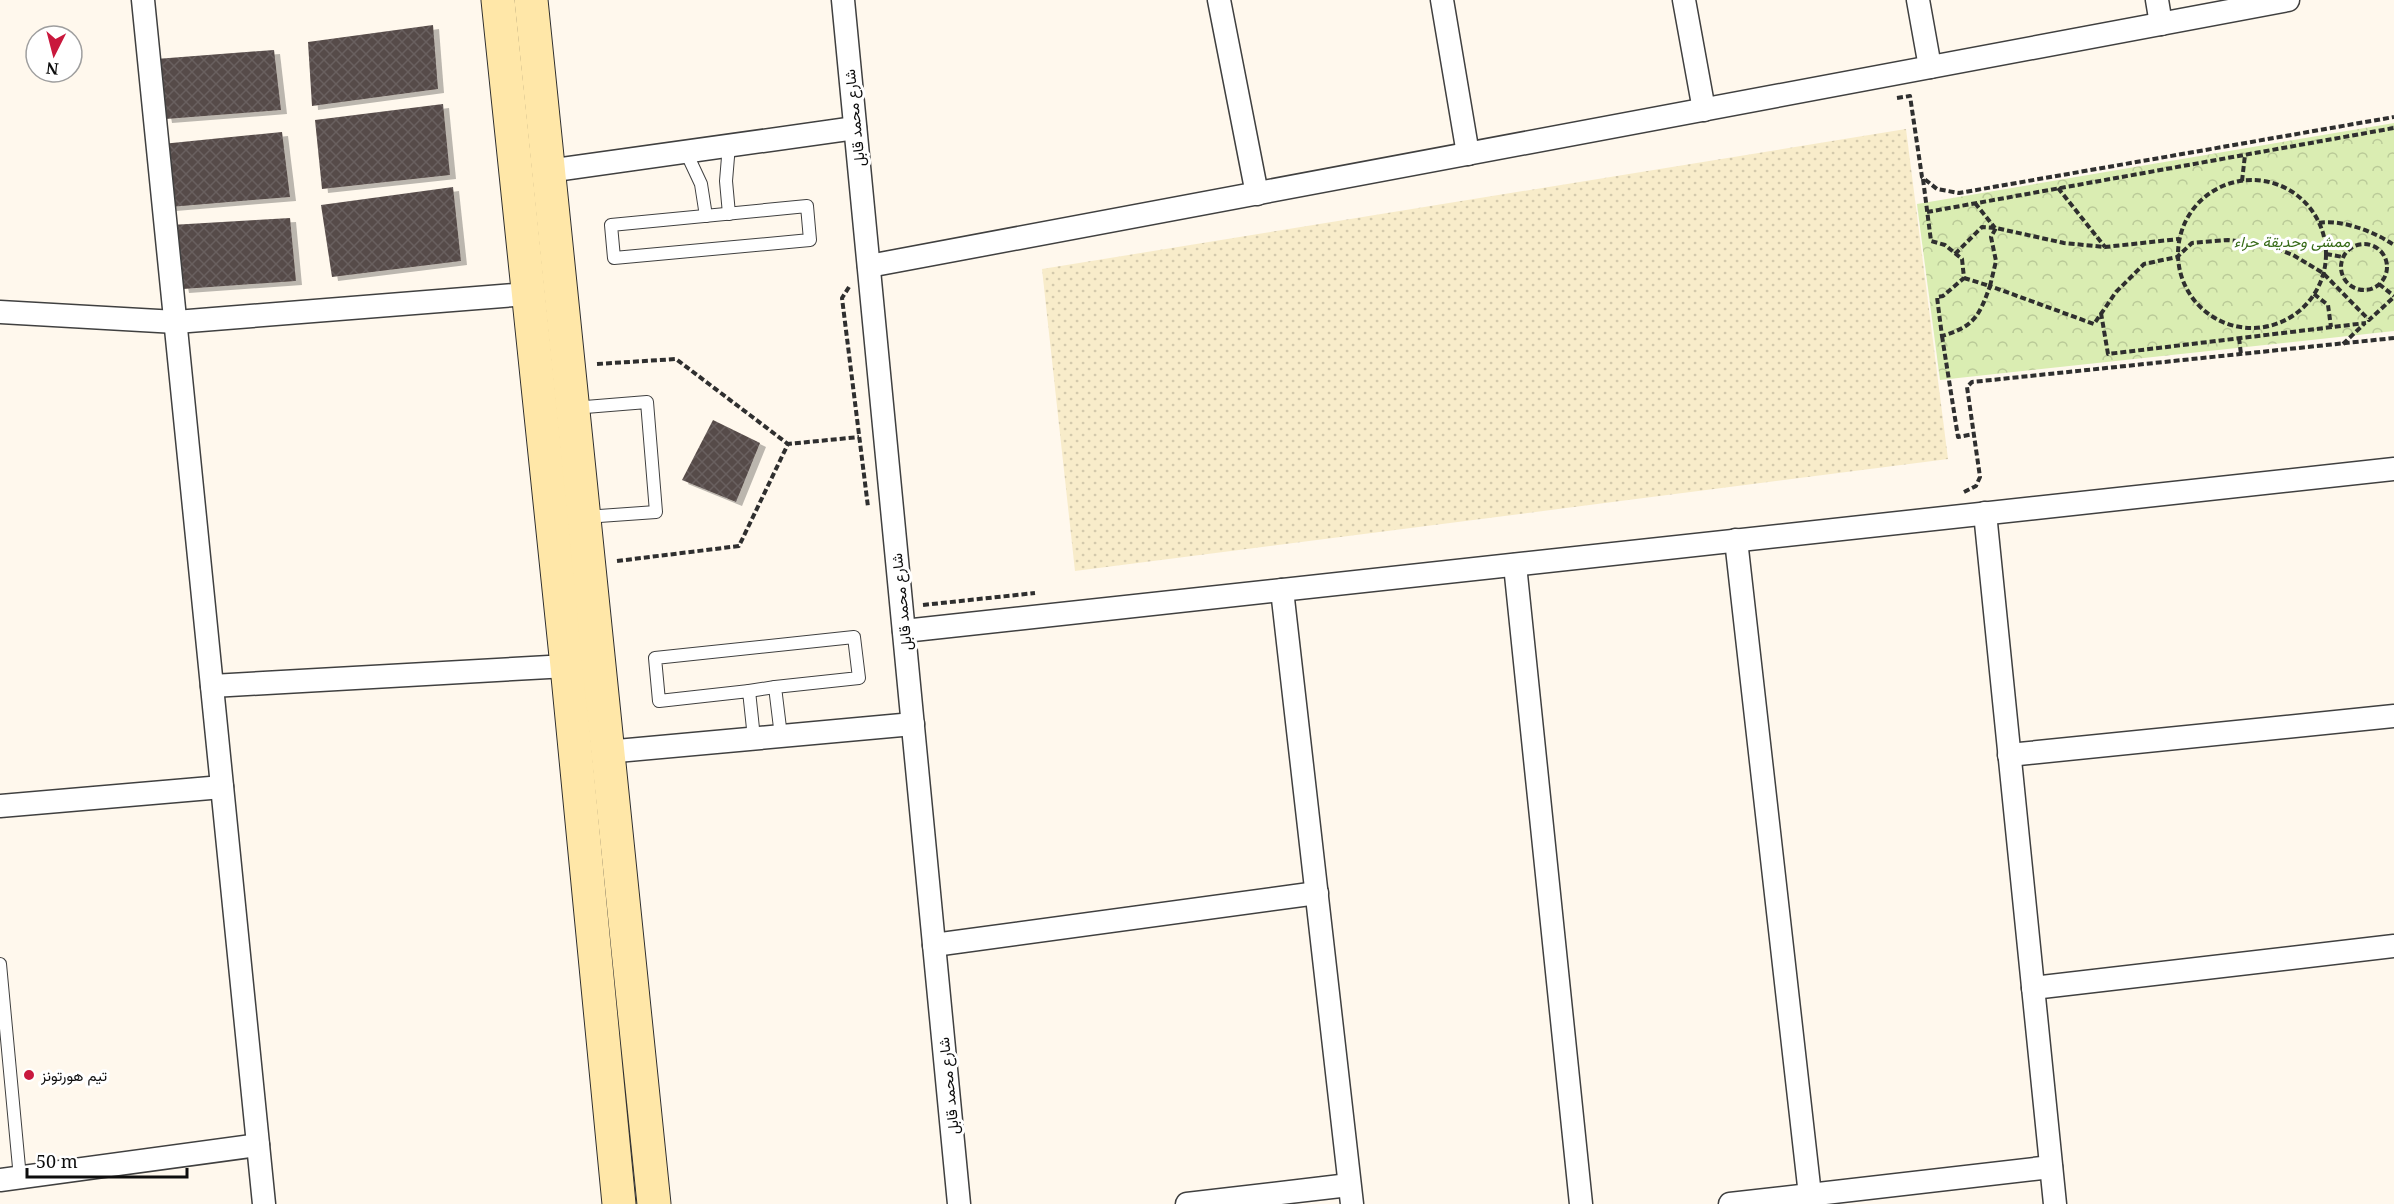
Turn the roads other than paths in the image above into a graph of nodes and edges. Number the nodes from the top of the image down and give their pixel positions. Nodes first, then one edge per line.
1 (143, 0) edge
2 (498, 0) edge
3 (531, 0) edge
4 (843, 0) edge
5 (1219, 0) edge
6 (1442, 0) edge
7 (1684, 0) edge
8 (1918, 0) edge
9 (2157, 0) edge
10 (2288, 0) edge
11 (2162, 24) junction
12 (1930, 67) junction
13 (1704, 110) junction
14 (855, 128) junction
15 (729, 145) junction
16 (686, 152) junction
17 (1468, 154) junction
18 (548, 171) junction
19 (1257, 194) junction
20 (729, 214) junction
21 (706, 216) junction
22 (869, 266) junction
23 (527, 294) junction
24 (0, 312) edge
25 (176, 322) junction
26 (572, 408) junction
27 (2394, 469) edge
28 (1985, 513) junction
29 (583, 517) junction
30 (1736, 540) junction
31 (1515, 565) junction
32 (1282, 590) junction
33 (904, 631) junction
34 (567, 666) junction
35 (212, 686) junction
36 (775, 687) junction
37 (749, 691) junction
38 (2394, 716) edge
39 (913, 724) junction
40 (781, 736) junction
41 (754, 738) junction
42 (606, 752) junction
43 (2009, 755) junction
44 (222, 788) junction
45 (0, 806) edge
46 (1317, 893) junction
47 (934, 945) junction
48 (2394, 946) edge
49 (0, 964) edge
50 (2033, 988) junction
51 (258, 1145) junction
52 (2051, 1167) junction
53 (10, 1179) edge
54 (1351, 1194) edge
55 (1810, 1195) junction
56 (264, 1204) edge
57 (619, 1204) edge
58 (654, 1204) edge
59 (959, 1204) edge
60 (1187, 1204) edge
61 (1581, 1204) edge
62 (1730, 1204) edge
63 (2055, 1204) edge

1 - 25 street
2 - 23 street
3 - 18 street
4 - 14 street, شارع محمد قابل
5 - 19 street
6 - 17 street
7 - 13 street
8 - 12 street
9 - 11 street
10 - 11 street
11 - 12 street
12 - 13 street
13 - 17 street
14 - 15 street
14 - 22 street, شارع محمد قابل
15 - 16 street
15 - 20 lane
16 - 18 street
16 - 21 lane
17 - 19 street
18 - 26 street
19 - 22 street
20 - 21 lane
20 - 21 lane
22 - 33 street, شارع محمد قابل
23 - 25 street
23 - 34 street
24 - 25 street
25 - 35 street
26 - 29 street
26 - 29 lane
27 - 28 street
28 - 30 street
28 - 43 street
29 - 42 street
30 - 31 street
30 - 55 street
31 - 32 street
31 - 61 street
32 - 33 street
32 - 46 street
33 - 39 street, شارع محمد قابل
34 - 35 street
34 - 57 street
35 - 44 street
36 - 37 lane
36 - 37 lane
36 - 40 lane
37 - 41 lane
38 - 43 street
39 - 40 street
39 - 47 street, شارع محمد قابل
40 - 41 street
41 - 42 street
42 - 58 street
43 - 50 street
44 - 45 street
44 - 51 street
46 - 47 street
46 - 54 street
47 - 59 street, شارع محمد قابل
48 - 50 street
49 - 53 lane
50 - 52 street
51 - 53 street
51 - 56 street
52 - 55 street
52 - 63 street
54 - 60 street
55 - 62 street

